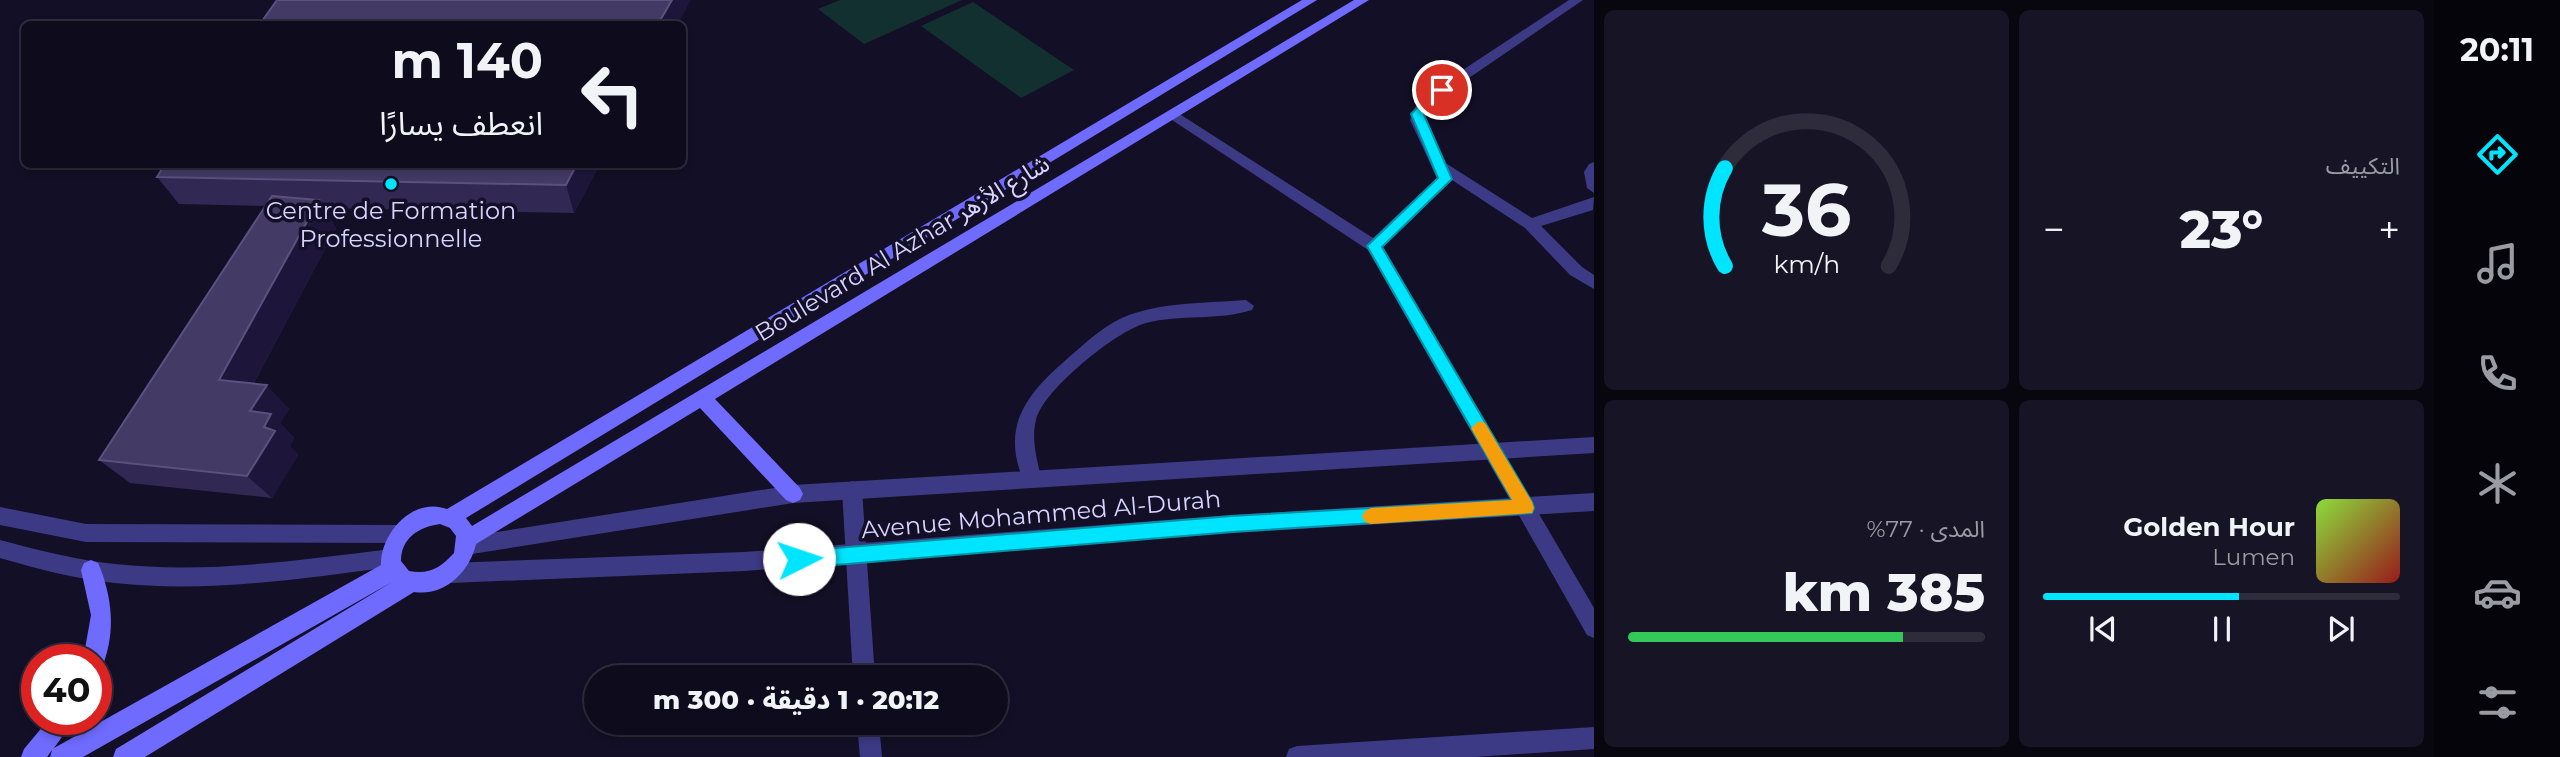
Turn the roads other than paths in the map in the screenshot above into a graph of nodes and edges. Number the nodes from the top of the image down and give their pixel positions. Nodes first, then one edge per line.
1 (1311, 0) edge
2 (1363, 0) edge
3 (1577, 0) edge
4 (1173, 116) junction
5 (1441, 166) junction
6 (1594, 167) edge
7 (1594, 188) edge
8 (1594, 202) edge
9 (1530, 223) junction
10 (1374, 246) junction
11 (1594, 283) edge
12 (1246, 306) dead end
13 (702, 398) junction
14 (1594, 444) edge
15 (1493, 452) junction
16 (1032, 478) junction
17 (852, 490) junction
18 (793, 494) junction
19 (1594, 502) edge
20 (1525, 508) junction
21 (0, 516) edge
22 (450, 517) junction
23 (399, 534) junction
24 (467, 542) junction
25 (0, 550) edge
26 (854, 556) junction
27 (392, 564) junction
28 (91, 570) junction
29 (450, 573) junction
30 (410, 583) junction
31 (1594, 628) edge
32 (98, 644) edge
33 (863, 665) edge
34 (51, 735) edge
35 (869, 735) edge
36 (1594, 738) edge
37 (32, 757) edge
38 (61, 757) edge
39 (124, 757) edge
40 (871, 757) edge
41 (1297, 757) edge

1 - 22 main road, Boulevard Al Azhar شارع الأزهر
2 - 4 main road, Boulevard Al Azhar شارع الأزهر
3 - 5 street
4 - 10 street
4 - 13 main road, Boulevard Al Azhar شارع الأزهر
5 - 9 street
5 - 10 street
6 - 7 street
8 - 9 street
9 - 11 street
10 - 15 street
12 - 16 street
13 - 18 main road
13 - 24 main road, Boulevard Al Azhar شارع الأزهر
14 - 15 street, Avenue Mohammed Al-Durah
15 - 16 street, Avenue Mohammed Al-Durah
15 - 20 street
16 - 17 street, Avenue Mohammed Al-Durah
17 - 18 street, Avenue Mohammed Al-Durah
17 - 26 street
18 - 24 street, Avenue Mohammed Al-Durah
19 - 20 street, Avenue Mohammed Al-Durah
20 - 26 street, Avenue Mohammed Al-Durah
20 - 31 street
21 - 23 street
22 - 23 main road
22 - 24 main road
23 - 27 main road
24 - 29 main road
25 - 28 street
26 - 29 street, Avenue Mohammed Al-Durah
26 - 33 street
27 - 28 street
27 - 30 main road
27 - 38 main road
28 - 32 main road
29 - 30 main road
30 - 39 main road
34 - 37 main road
35 - 40 street
36 - 41 street

